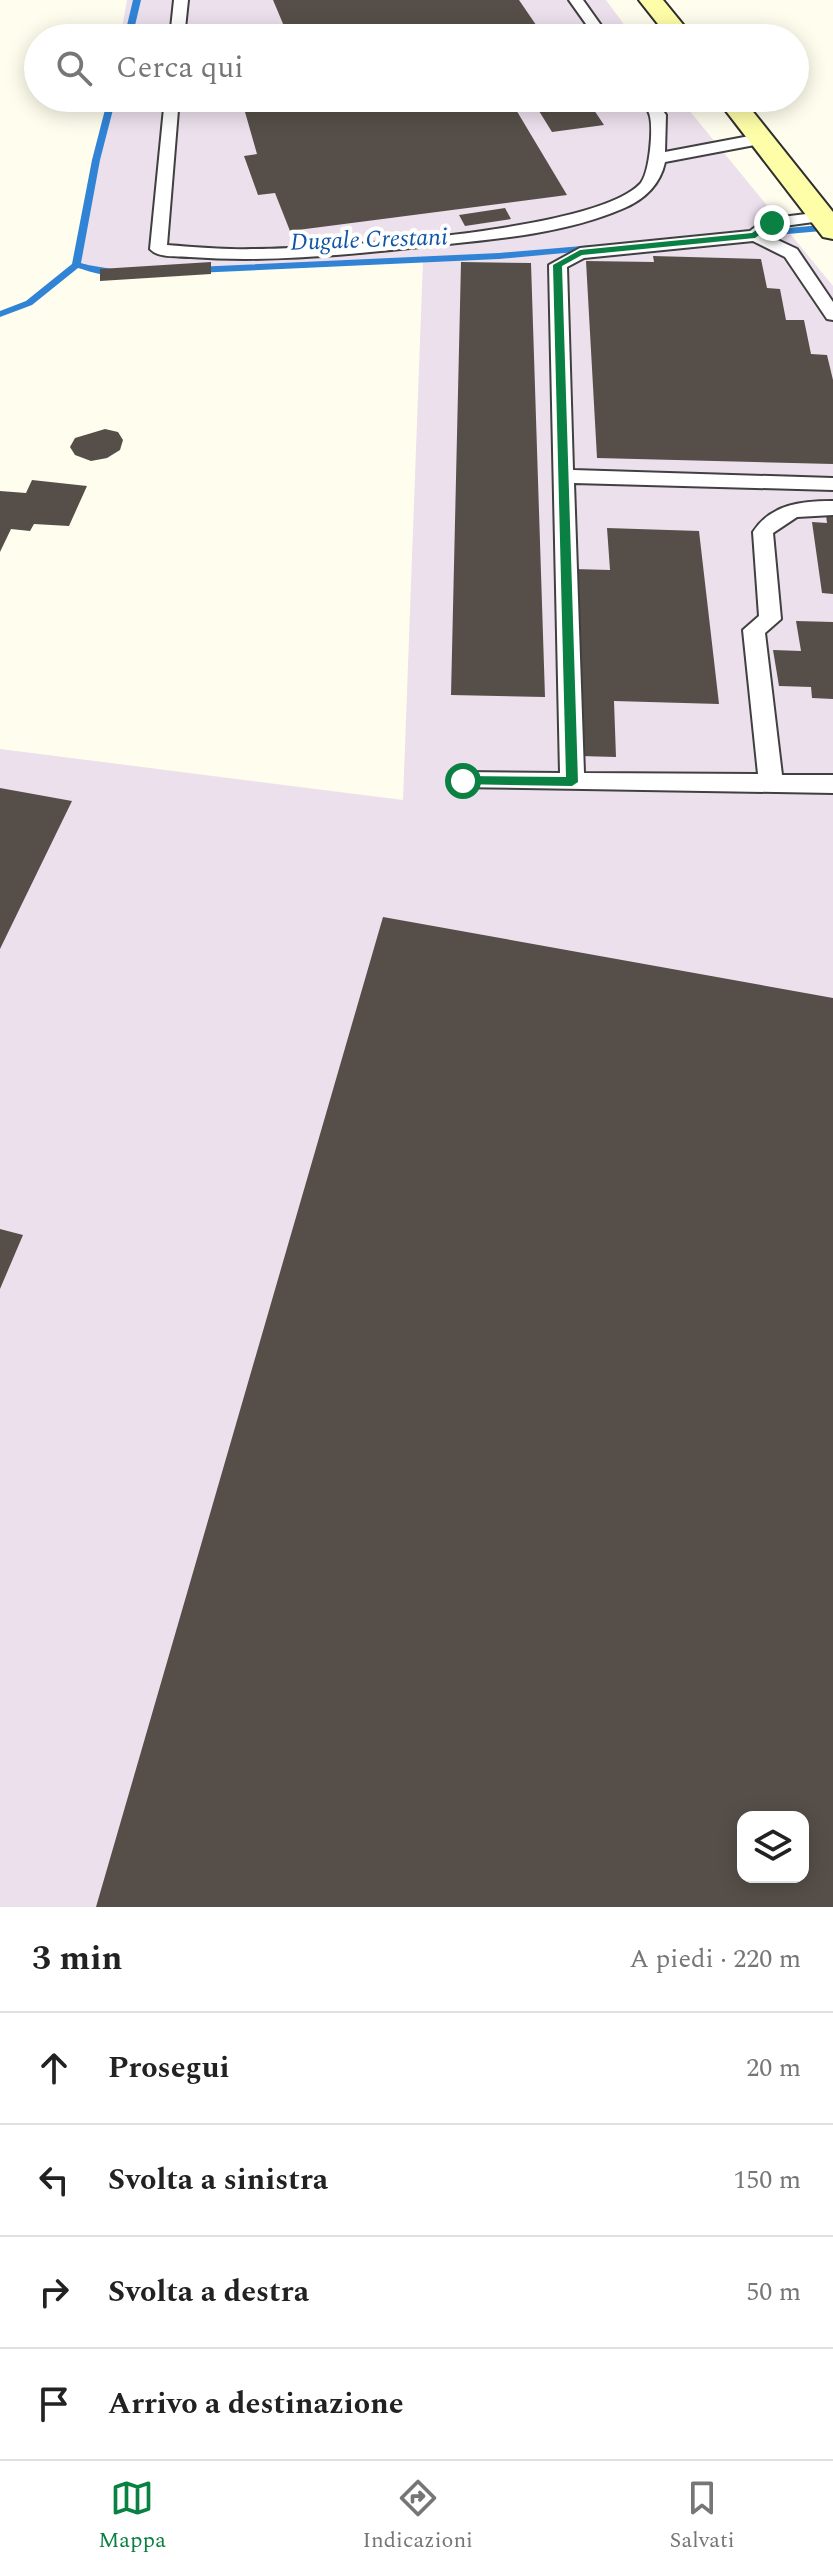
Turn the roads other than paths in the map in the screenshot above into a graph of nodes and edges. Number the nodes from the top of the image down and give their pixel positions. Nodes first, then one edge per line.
1 (181, 0) edge
2 (576, 0) edge
3 (651, 0) edge
4 (178, 24) edge
5 (593, 24) edge
6 (671, 24) edge
7 (171, 112) edge
8 (656, 112) edge
9 (740, 112) edge
10 (760, 139) junction
11 (660, 158) junction
12 (827, 224) edge
13 (755, 236) junction
14 (833, 315) edge
15 (563, 476) junction
16 (833, 484) edge
17 (833, 508) edge
18 (463, 781) dead end
19 (572, 782) junction
20 (771, 784) junction
21 (833, 784) edge

1 - 4 lane
2 - 5 lane
3 - 6 main road
7 - 11 lane
8 - 11 lane
9 - 10 main road
10 - 11 lane
10 - 12 main road
12 - 13 lane
13 - 14 lane
13 - 15 lane
15 - 16 lane
15 - 19 lane
17 - 20 lane
18 - 19 lane
19 - 20 lane
20 - 21 lane

